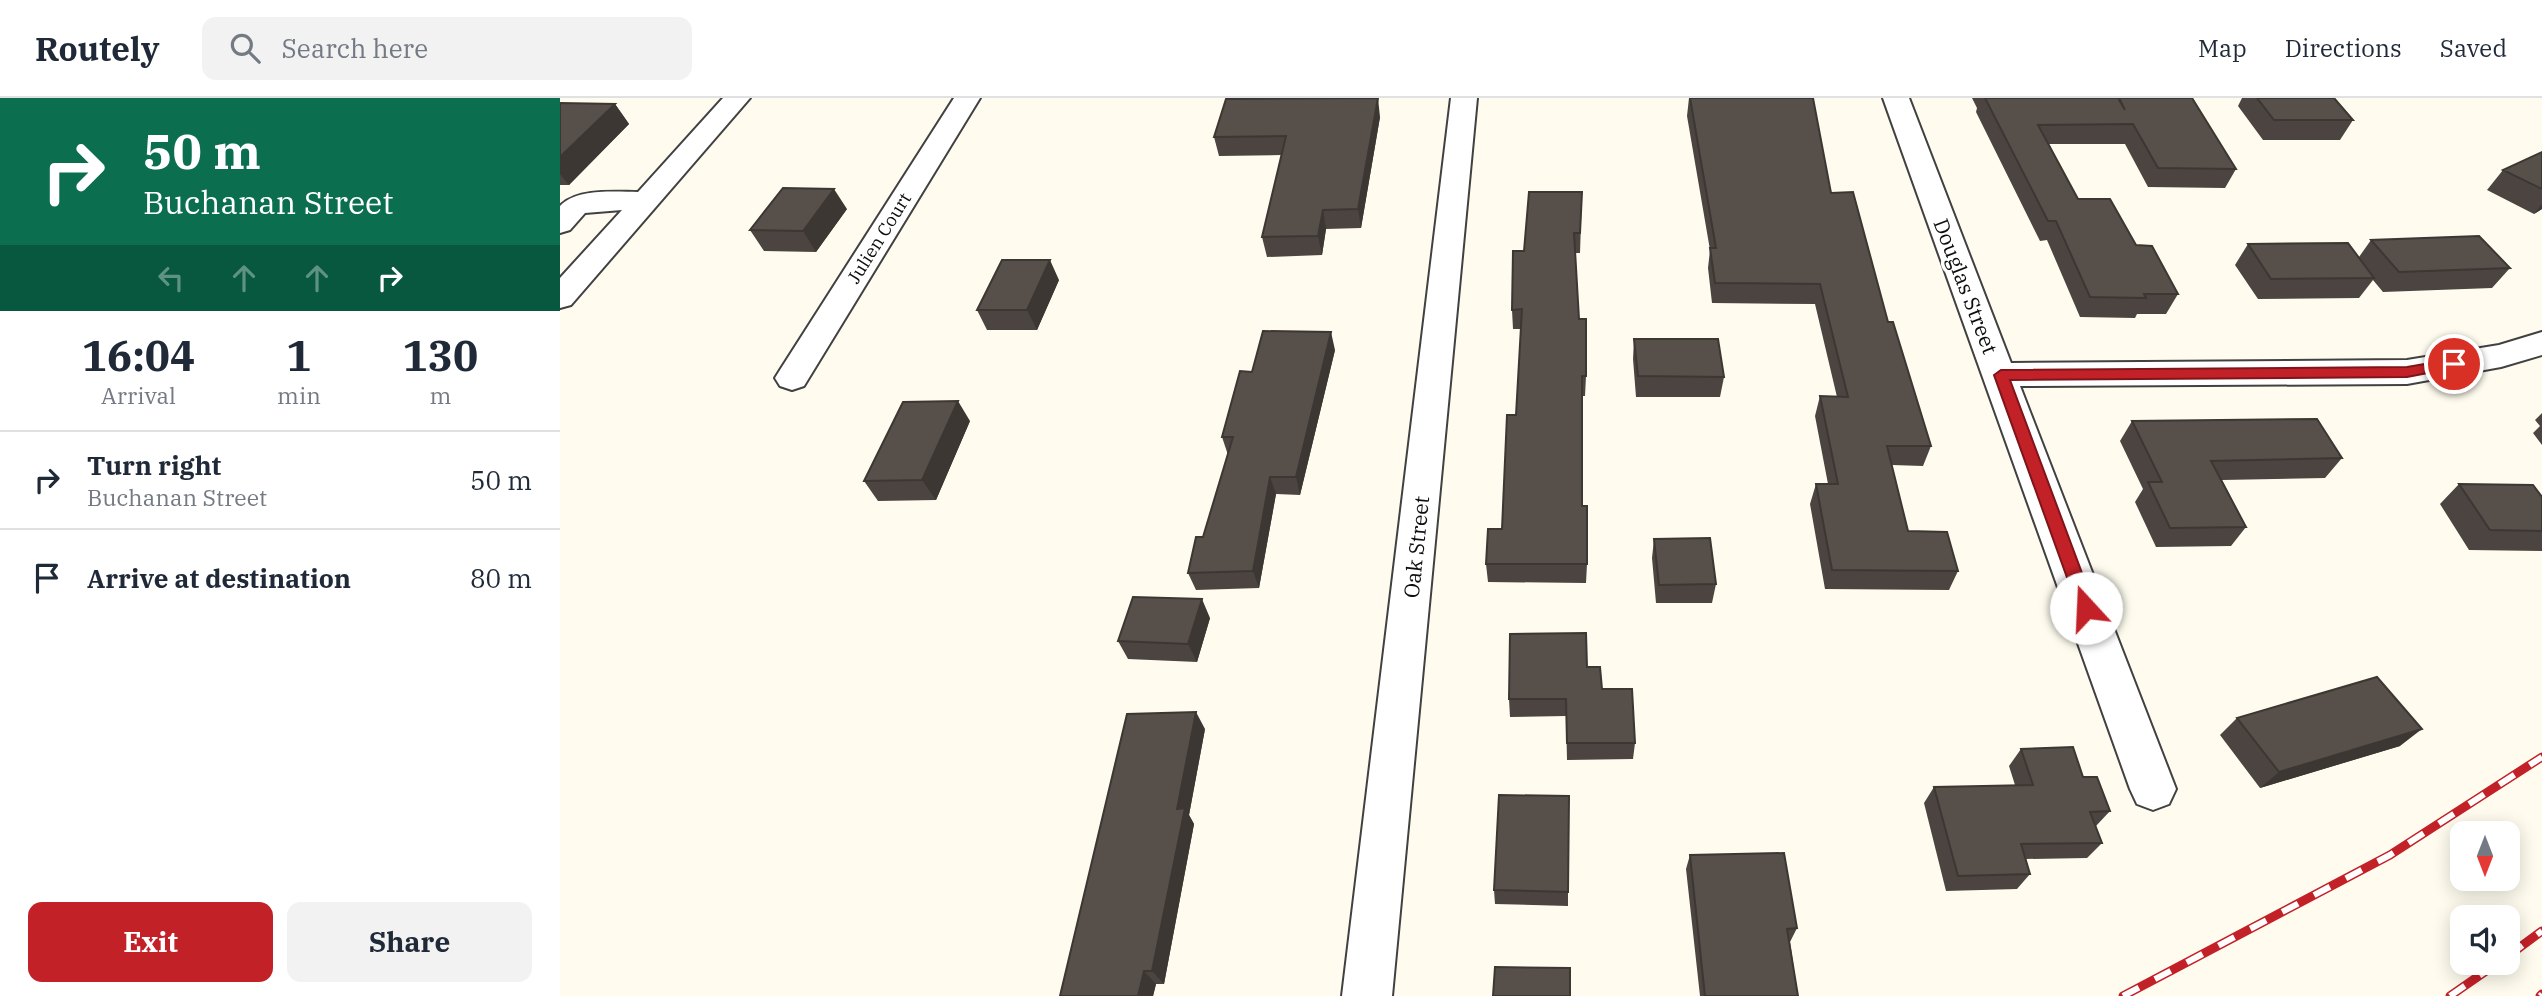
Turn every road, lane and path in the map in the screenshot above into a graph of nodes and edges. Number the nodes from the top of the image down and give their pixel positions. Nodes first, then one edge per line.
1 (737, 98) edge
2 (967, 98) edge
3 (1464, 98) edge
4 (1896, 98) edge
5 (647, 200) junction
6 (560, 223) edge
7 (560, 298) edge
8 (2542, 343) edge
9 (2001, 375) junction
10 (792, 378) dead end
11 (2153, 789) dead end
12 (1367, 996) edge

1 - 5 street
2 - 10 street, Julien Court
3 - 12 street, Oak Street
4 - 9 street, Douglas Street
5 - 6 street
5 - 7 street
8 - 9 street
9 - 11 street, Douglas Street

